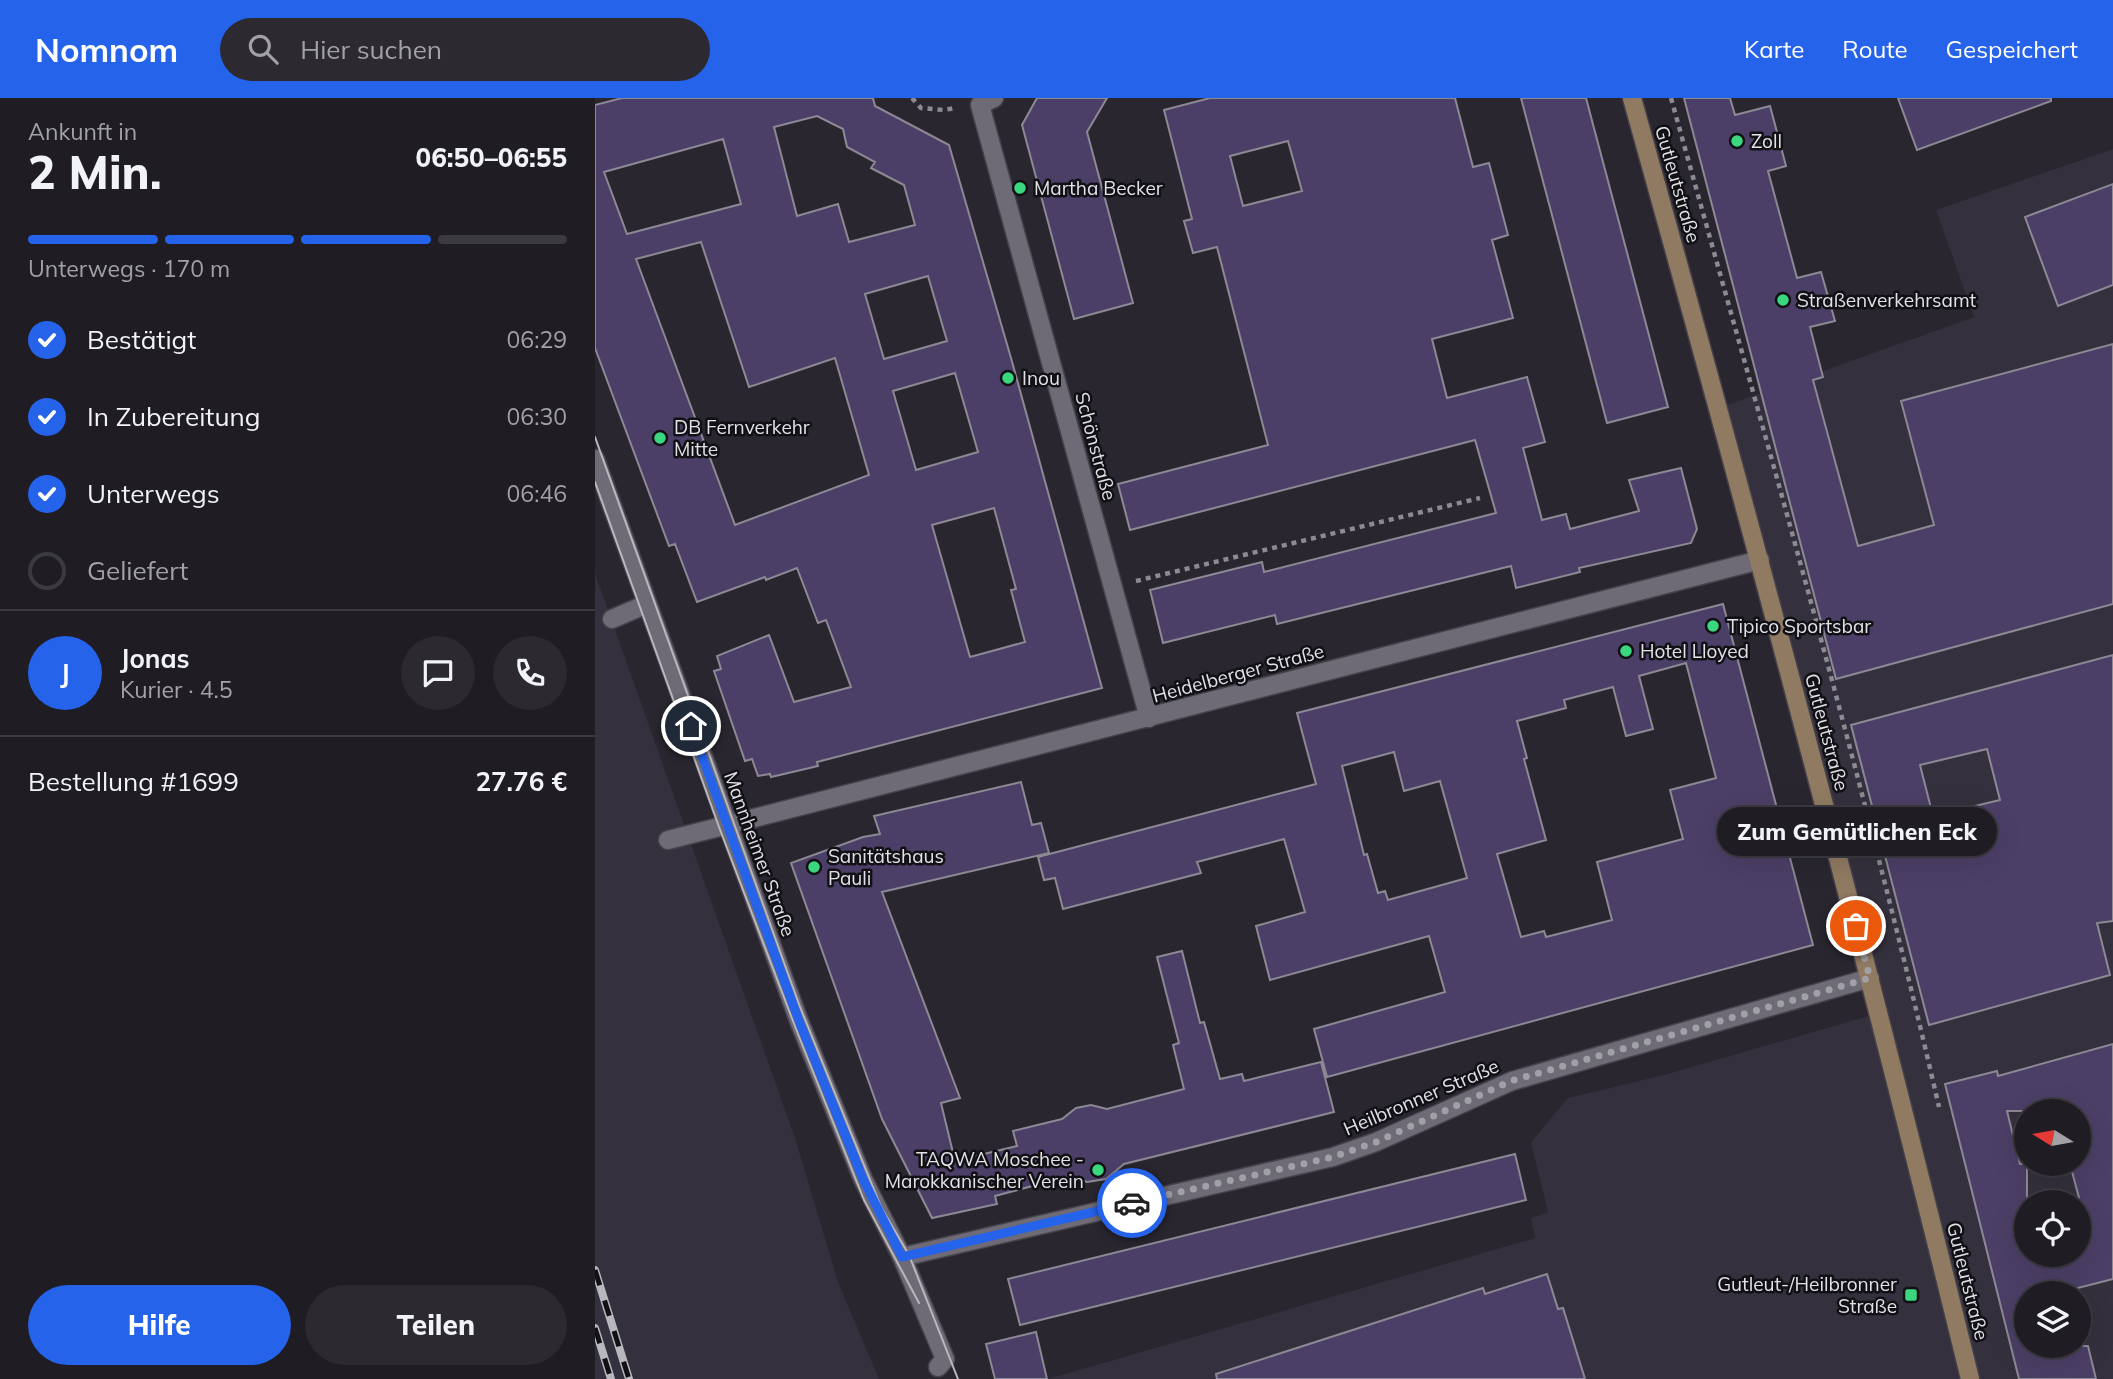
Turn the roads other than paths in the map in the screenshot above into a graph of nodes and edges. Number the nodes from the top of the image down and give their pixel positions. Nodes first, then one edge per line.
1 (1632, 98) edge
2 (987, 101) edge
3 (595, 459) edge
4 (1760, 561) junction
5 (647, 604) junction
6 (612, 618) dead end
7 (1149, 718) junction
8 (727, 825) junction
9 (668, 840) dead end
10 (1870, 978) junction
11 (902, 1257) junction
12 (938, 1367) dead end
13 (1970, 1379) edge

1 - 4 main road, Gutleutstraße
2 - 7 street, Schönstraße
3 - 5 street, Mannheimer Straße
4 - 7 street, Heidelberger Straße
4 - 10 main road, Gutleutstraße
5 - 6 street
5 - 8 street, Mannheimer Straße
7 - 8 street, Heidelberger Straße
8 - 9 street, Heidelberger Straße
8 - 11 street, Mannheimer Straße
10 - 11 street, Heilbronner Straße
10 - 13 main road, Gutleutstraße
11 - 12 street, Mannheimer Straße

